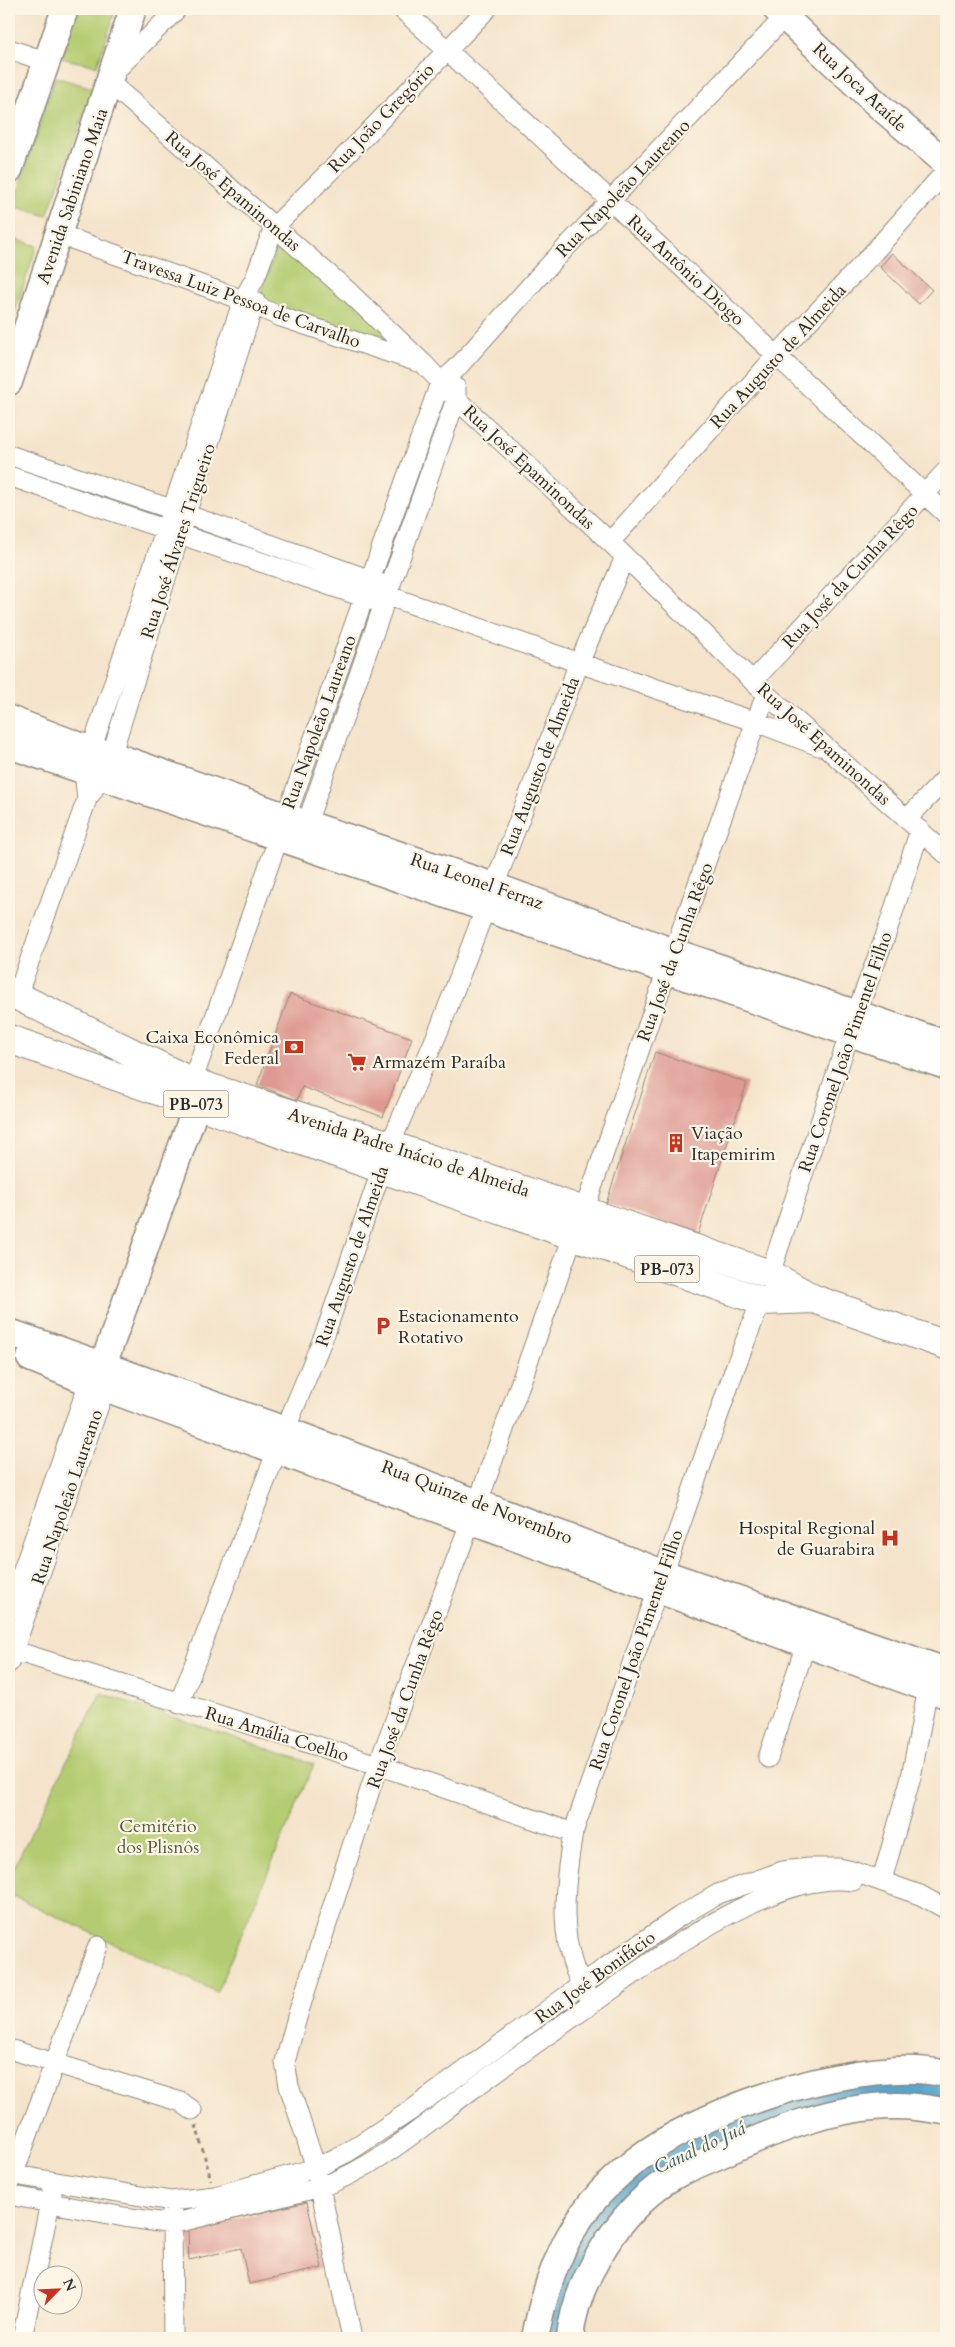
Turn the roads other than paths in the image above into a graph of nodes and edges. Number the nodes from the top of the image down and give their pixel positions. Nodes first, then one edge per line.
1 (65, 9) edge
2 (133, 9) edge
3 (177, 9) edge
4 (402, 9) edge
5 (487, 9) edge
6 (784, 11) edge
7 (9, 49) edge
8 (447, 49) junction
9 (47, 62) junction
10 (111, 78) junction
11 (946, 163) edge
12 (9, 170) edge
13 (946, 171) edge
14 (611, 200) junction
15 (274, 227) junction
16 (58, 234) junction
17 (249, 302) junction
18 (777, 355) junction
19 (424, 364) junction
20 (456, 369) junction
21 (9, 382) edge
22 (440, 383) junction
23 (456, 400) junction
24 (9, 455) edge
25 (946, 471) edge
26 (9, 476) edge
27 (925, 494) junction
28 (178, 511) junction
29 (946, 514) edge
30 (173, 531) junction
31 (610, 542) junction
32 (625, 557) junction
33 (366, 588) junction
34 (386, 595) junction
35 (579, 663) junction
36 (760, 688) junction
37 (9, 719) edge
38 (756, 722) junction
39 (9, 746) edge
40 (832, 751) junction
41 (98, 763) junction
42 (946, 778) edge
43 (914, 824) junction
44 (293, 831) junction
45 (946, 854) edge
46 (490, 897) junction
47 (670, 961) junction
48 (11, 994) edge
49 (853, 1023) junction
50 (9, 1038) edge
51 (946, 1044) edge
52 (946, 1066) edge
53 (195, 1093) junction
54 (387, 1156) junction
55 (584, 1211) junction
56 (573, 1236) junction
57 (770, 1274) junction
58 (814, 1299) junction
59 (761, 1301) junction
60 (9, 1332) edge
61 (946, 1345) edge
62 (9, 1349) edge
63 (99, 1378) junction
64 (282, 1440) junction
65 (475, 1512) junction
66 (659, 1581) junction
67 (9, 1610) edge
68 (806, 1644) junction
69 (10, 1654) edge
70 (940, 1685) edge
71 (179, 1704) junction
72 (768, 1758) dead end
73 (378, 1765) junction
74 (572, 1833) junction
75 (838, 1874) junction
76 (882, 1880) junction
77 (900, 1888) junction
78 (946, 1909) edge
79 (98, 1946) dead end
80 (582, 1986) junction
81 (594, 2003) junction
82 (9, 2049) edge
83 (499, 2058) junction
84 (54, 2064) junction
85 (946, 2074) edge
86 (192, 2110) road end
87 (946, 2111) edge
88 (316, 2168) junction
89 (11, 2178) edge
90 (56, 2181) junction
91 (321, 2187) junction
92 (9, 2194) edge
93 (172, 2201) junction
94 (49, 2204) junction
95 (172, 2224) junction
96 (22, 2338) edge
97 (174, 2338) edge
98 (352, 2338) edge
99 (535, 2338) edge
100 (570, 2338) edge

1 - 9 street
2 - 10 street, Avenida Sabiniano Maia
3 - 10 street
4 - 8 street, Rua Antônio Diogo
5 - 8 street, Rua João Gregório
6 - 11 street, Rua Joca Ataíde
6 - 14 street, Rua Napoleão Laureano
7 - 9 street
8 - 14 street, Rua Antônio Diogo
8 - 15 street, Rua João Gregório
9 - 12 street
10 - 15 street, Rua José Epaminondas
10 - 16 street, Avenida Sabiniano Maia
13 - 18 street, Rua Augusto de Almeida
14 - 18 street, Rua Antônio Diogo
14 - 20 street, Rua Napoleão Laureano
15 - 17 street, Rua José Álvares Trigueiro
15 - 19 street, Rua José Epaminondas
16 - 17 street, Travessa Luiz Pessoa de Carvalho
16 - 21 street, Avenida Sabiniano Maia
17 - 19 street, Travessa Luiz Pessoa de Carvalho
17 - 28 street, Rua José Álvares Trigueiro
18 - 27 street, Rua Antônio Diogo
18 - 31 street, Rua Augusto de Almeida
19 - 22 street, Rua José Epaminondas
20 - 22 street, Rua Napoleão Laureano
20 - 23 street, Rua Napoleão Laureano
22 - 23 street, Rua José Epaminondas
22 - 33 street, Rua Napoleão Laureano
23 - 31 street, Rua José Epaminondas
23 - 34 street, Rua Napoleão Laureano
24 - 28 street
25 - 27 street, Rua José da Cunha Rêgo
26 - 30 street
27 - 29 street, Rua Antônio Diogo
27 - 36 street, Rua José da Cunha Rêgo
28 - 30 street, Rua José Álvares Trigueiro
28 - 33 street
30 - 33 street
30 - 41 street, Rua José Álvares Trigueiro
31 - 32 street, Rua José Epaminondas
32 - 35 street, Rua Augusto de Almeida
32 - 36 street, Rua José Epaminondas
33 - 34 street
33 - 44 street, Rua Napoleão Laureano
34 - 35 street
34 - 44 street, Rua Napoleão Laureano
35 - 38 street
35 - 46 street, Rua Augusto de Almeida
36 - 38 street, Rua José da Cunha Rêgo
36 - 40 street, Rua José Epaminondas
37 - 41 street, Rua Leonel Ferraz
38 - 40 street
38 - 47 street, Rua José da Cunha Rêgo
39 - 41 street, Rua Leonel Ferraz
40 - 43 street, Rua José Epaminondas
41 - 44 street, Rua Leonel Ferraz
41 - 48 street, Rua José Álvares Trigueiro
42 - 43 street
43 - 45 street, Rua José Epaminondas
43 - 49 street, Rua Coronel João Pimentel Filho
44 - 46 street, Rua Leonel Ferraz
44 - 53 street, Rua Napoleão Laureano
46 - 47 street, Rua Leonel Ferraz
46 - 54 street, Rua Augusto de Almeida
47 - 49 street, Rua Leonel Ferraz
47 - 55 street, Rua José da Cunha Rêgo
48 - 50 main road
48 - 53 main road, Avenida Padre Inácio de Almeida / PB-073
49 - 51 street, Rua Leonel Ferraz
49 - 52 street, Rua Leonel Ferraz
49 - 57 street, Rua Coronel João Pimentel Filho
50 - 53 main road, Avenida Padre Inácio de Almeida / PB-073
53 - 54 main road, Avenida Padre Inácio de Almeida / PB-073
53 - 63 street, Rua Napoleão Laureano
54 - 55 main road, Avenida Padre Inácio de Almeida / PB-073
54 - 56 main road, Avenida Padre Inácio de Almeida / PB-073
54 - 64 street, Rua Augusto de Almeida
55 - 56 main road
55 - 57 main road, Avenida Padre Inácio de Almeida / PB-073
56 - 59 main road, Avenida Padre Inácio de Almeida / PB-073
56 - 65 street, Rua José da Cunha Rêgo
57 - 58 main road, Avenida Padre Inácio de Almeida / PB-073
57 - 59 main road
58 - 59 main road, Avenida Padre Inácio de Almeida / PB-073
58 - 61 main road, Avenida Padre Inácio de Almeida / PB-073
59 - 66 street, Rua Coronel João Pimentel Filho
60 - 63 street, Rua Quinze de Novembro
62 - 63 street, Rua Quinze de Novembro
63 - 64 street, Rua Quinze de Novembro
63 - 67 street, Rua Napoleão Laureano
63 - 69 street, Rua Napoleão Laureano
64 - 65 street, Rua Quinze de Novembro
64 - 71 street, Rua Augusto de Almeida
65 - 66 street, Rua Quinze de Novembro
65 - 73 street, Rua José da Cunha Rêgo
66 - 68 street, Rua Quinze de Novembro
66 - 70 street, Rua Quinze de Novembro
66 - 74 street, Rua Coronel João Pimentel Filho
68 - 70 street, Rua Quinze de Novembro
68 - 72 street
69 - 71 street, Rua Amália Coelho
70 - 76 street
71 - 73 street, Rua Amália Coelho
73 - 74 street, Rua Amália Coelho
73 - 88 street, Rua José da Cunha Rêgo
74 - 80 street, Rua Coronel João Pimentel Filho
75 - 76 street, Rua José Bonifácio
75 - 77 street, Rua José Bonifácio
75 - 80 street, Rua José Bonifácio
75 - 81 street, Rua José Bonifácio
76 - 77 street, Rua José Bonifácio
77 - 78 street, Rua José Bonifácio
79 - 84 street
80 - 81 street, Rua Coronel João Pimentel Filho
80 - 83 street, Rua José Bonifácio
81 - 83 street, Rua José Bonifácio
82 - 84 street
83 - 88 street, Rua José Bonifácio
83 - 91 street, Rua José Bonifácio
84 - 86 street
84 - 89 street
85 - 99 street
87 - 100 street
88 - 91 street, Rua José da Cunha Rêgo
88 - 93 street, Rua José Bonifácio
89 - 90 street, Rua José Bonifácio
90 - 93 street, Rua José Bonifácio
90 - 94 street
91 - 95 street, Rua José Bonifácio
91 - 98 street, Rua José da Cunha Rêgo
92 - 94 street
93 - 95 street
94 - 95 street
94 - 96 street
95 - 97 street

